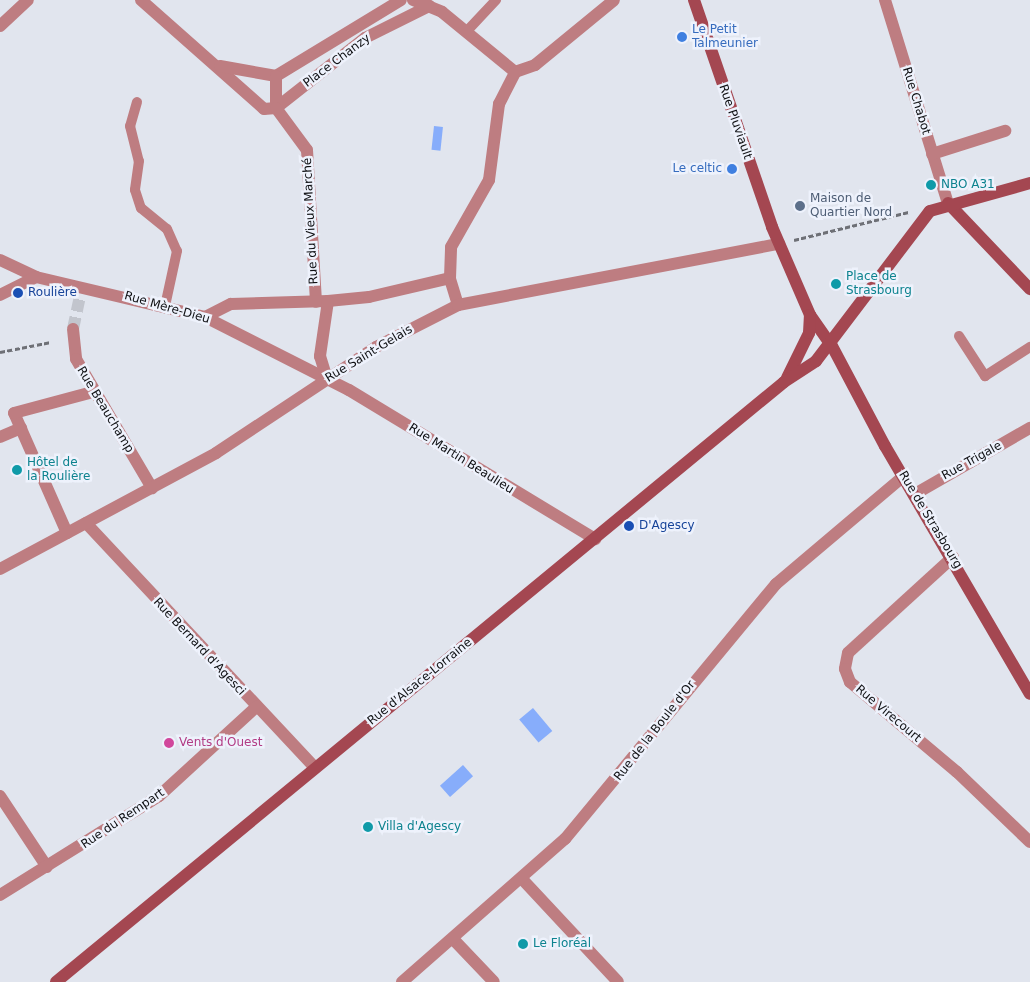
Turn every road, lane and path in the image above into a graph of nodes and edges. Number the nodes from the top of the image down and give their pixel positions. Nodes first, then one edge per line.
1 (28, 0) edge
2 (141, 0) edge
3 (401, 0) edge
4 (413, 0) edge
5 (496, 0) edge
6 (614, 0) edge
7 (694, 0) edge
8 (885, 0) edge
9 (429, 6) junction
10 (0, 26) edge
11 (466, 32) junction
12 (220, 66) junction
13 (515, 72) junction
14 (276, 76) junction
15 (137, 102) dead end
16 (276, 108) junction
17 (1005, 131) dead end
18 (932, 154) junction
19 (1030, 183) edge
20 (948, 202) junction
21 (930, 211) junction
22 (779, 244) junction
23 (0, 260) edge
24 (36, 277) junction
25 (450, 278) junction
26 (1030, 289) edge
27 (0, 295) edge
28 (322, 302) junction
29 (458, 305) junction
30 (164, 306) junction
31 (810, 315) junction
32 (205, 317) junction
33 (72, 329) tunnel mouth
34 (959, 336) dead end
35 (51, 342) dead end
36 (832, 346) junction
37 (1030, 347) edge
38 (0, 352) edge
39 (327, 379) junction
40 (784, 382) junction
41 (93, 392) junction
42 (21, 428) junction
43 (1030, 428) edge
44 (0, 436) edge
45 (904, 476) junction
46 (152, 488) junction
47 (915, 494) junction
48 (86, 523) junction
49 (67, 533) junction
50 (595, 539) junction
51 (953, 557) junction
52 (0, 569) edge
53 (1030, 694) edge
54 (256, 707) junction
55 (315, 768) junction
56 (0, 796) edge
57 (1030, 842) edge
58 (47, 867) junction
59 (523, 880) junction
60 (0, 895) edge
61 (453, 939) junction
62 (56, 982) edge
63 (402, 982) edge
64 (494, 982) edge
65 (618, 982) edge

1 - 10 street
2 - 12 street
3 - 14 street, Place Chanzy
4 - 9 street
5 - 11 lane
6 - 13 street
7 - 22 main road, Rue Pluviault
8 - 18 street, Rue Chabot
9 - 11 street
9 - 16 street, Place Chanzy
11 - 13 street
12 - 14 street
12 - 16 street
13 - 25 street
14 - 16 street
15 - 30 lane
16 - 28 street, Rue du Vieux Marché
17 - 18 street
18 - 20 street, Rue Chabot
19 - 20 main road
20 - 21 main road
20 - 26 main road
21 - 22 path
21 - 36 main road
22 - 29 street, Rue Saint-Gelais
22 - 31 main road
23 - 24 street, Rue Mère-Dieu
24 - 27 street
24 - 30 street, Rue Mère-Dieu
25 - 28 street
25 - 29 street
28 - 32 street
28 - 39 street, Rue du Vieux Marché
29 - 39 street, Rue Saint-Gelais
30 - 32 street, Rue Mère-Dieu
31 - 36 main road
31 - 40 main road
32 - 39 street, Rue Mère-Dieu
33 - 41 street, Rue Beauchamp
34 - 37 lane
35 - 38 path
36 - 40 main road
36 - 45 main road, Rue de Strasbourg
39 - 46 street, Rue Saint-Gelais
39 - 50 street, Rue Martin Beaulieu
40 - 50 main road, Rue d'Alsace-Lorraine
41 - 42 street
41 - 46 street, Rue Beauchamp
42 - 44 street
42 - 49 street
43 - 47 street, Rue Trigale
45 - 47 main road, Rue de Strasbourg
45 - 59 street, Rue de la Boule d'Or
46 - 48 street, Rue Saint-Gelais
47 - 51 main road, Rue de Strasbourg
48 - 49 street, Rue Saint-Gelais
48 - 54 street, Rue Bernard d'Agesci
49 - 52 street, Rue Saint-Gelais
50 - 55 main road, Rue d'Alsace-Lorraine
51 - 53 main road, Rue de Strasbourg
51 - 57 street, Rue Virecourt
54 - 55 street, Rue Bernard d'Agesci
54 - 58 street, Rue du Rempart
55 - 62 main road, Rue d'Alsace-Lorraine
56 - 58 street
58 - 60 street, Rue du Rempart
59 - 61 street, Rue de la Boule d'Or
59 - 65 street
61 - 63 street, Rue de la Boule d'Or
61 - 64 street

